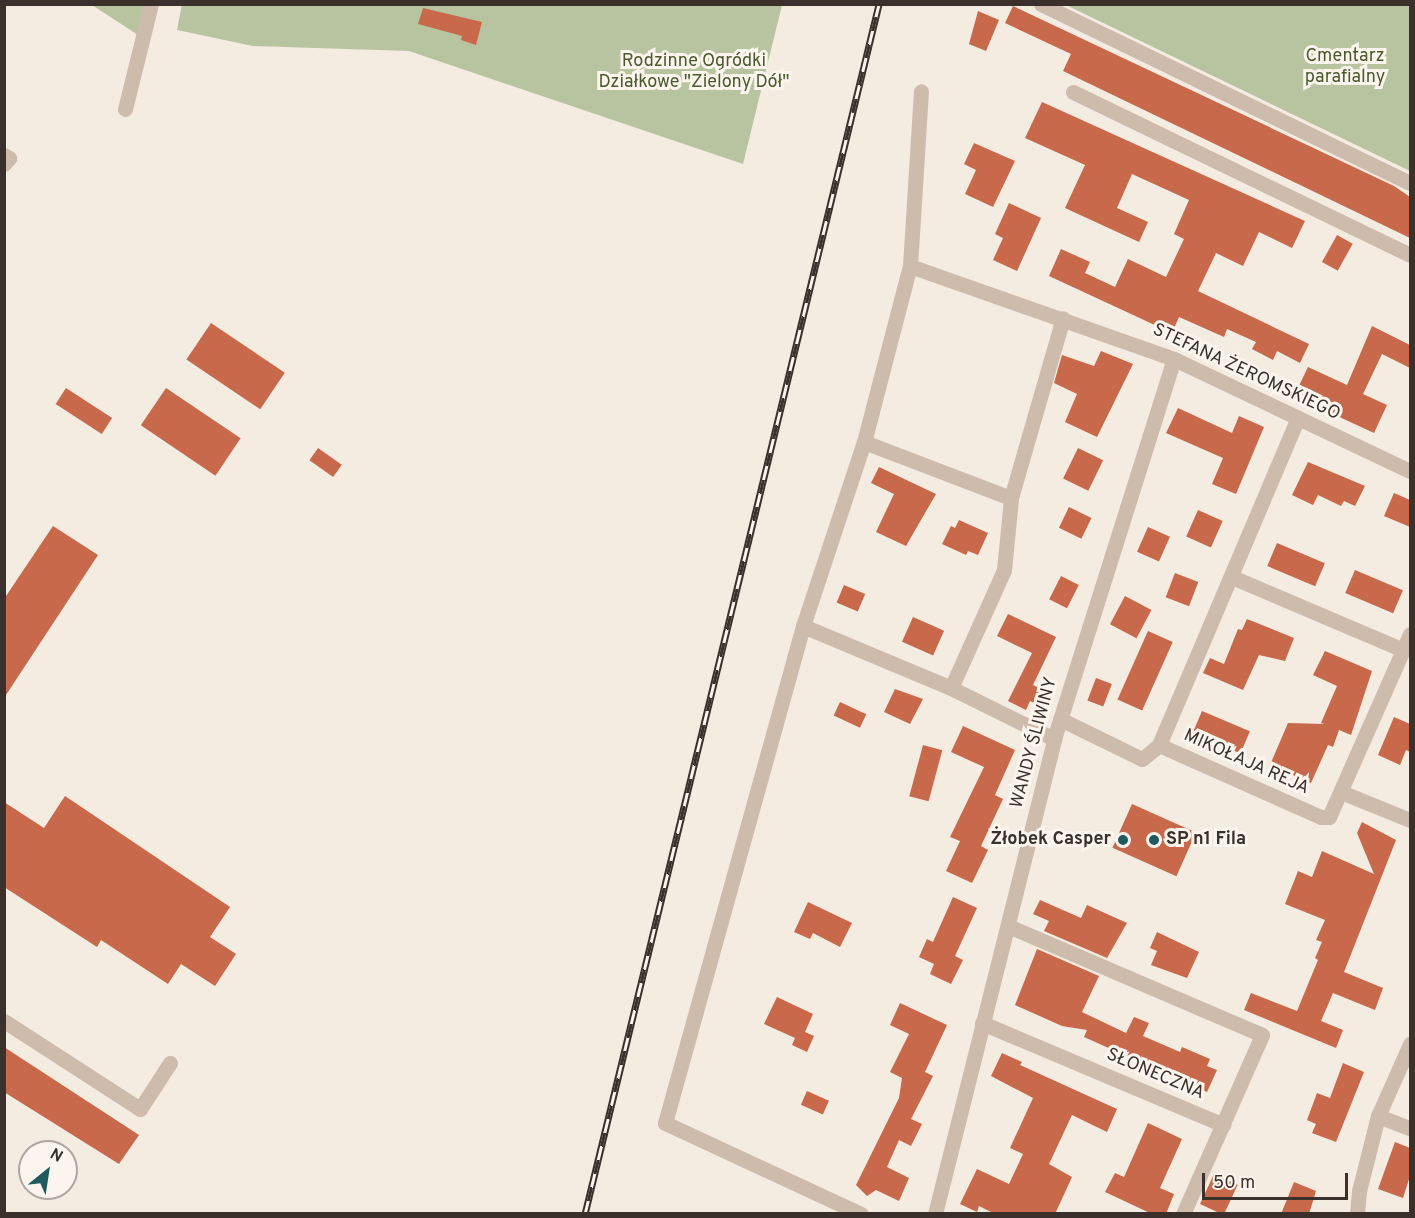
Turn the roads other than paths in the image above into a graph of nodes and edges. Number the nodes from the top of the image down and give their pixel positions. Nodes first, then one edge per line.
1 (151, 4) edge
2 (1041, 4) edge
3 (921, 91) dead end
4 (1073, 92) dead end
5 (125, 108) dead end
6 (4, 155) edge
7 (4, 164) edge
8 (1410, 183) edge
9 (1410, 255) edge
10 (910, 266) junction
11 (1063, 318) junction
12 (1174, 359) junction
13 (1298, 418) junction
14 (864, 442) junction
15 (1410, 471) edge
16 (1011, 498) junction
17 (1232, 577) junction
18 (803, 626) junction
19 (1410, 634) edge
20 (1403, 650) junction
21 (951, 688) junction
22 (1060, 719) junction
23 (1054, 739) junction
24 (1159, 746) junction
25 (1341, 792) junction
26 (1410, 820) edge
27 (1008, 926) junction
28 (4, 1021) edge
29 (982, 1023) junction
30 (1410, 1044) edge
31 (170, 1063) dead end
32 (1378, 1116) junction
33 (1223, 1125) junction
34 (1410, 1128) edge
35 (823, 1206) edge
36 (861, 1214) edge
37 (935, 1214) edge
38 (1183, 1214) edge
39 (1357, 1214) edge

1 - 5 street
2 - 8 street
3 - 10 street
4 - 9 street
6 - 7 street
10 - 11 street, STEFANA ŻEROMSKIEGO
10 - 14 street
11 - 12 street, STEFANA ŻEROMSKIEGO
11 - 16 street
12 - 13 street, STEFANA ŻEROMSKIEGO
12 - 22 street, WANDY ŚLIWINY
13 - 15 street, STEFANA ŻEROMSKIEGO
13 - 17 street, MIKOŁAJA REJA
14 - 16 street
14 - 18 street
16 - 21 street
17 - 20 street
17 - 24 street, MIKOŁAJA REJA
18 - 21 street
18 - 35 street
19 - 20 street, MIKOŁAJA REJA
20 - 25 street, MIKOŁAJA REJA
21 - 23 street
22 - 23 street, WANDY ŚLIWINY
22 - 24 street
23 - 27 street, WANDY ŚLIWINY
24 - 25 street, MIKOŁAJA REJA
25 - 26 street
27 - 29 street, WANDY ŚLIWINY
27 - 33 street
28 - 31 street
29 - 33 street, SŁONECZNA
29 - 37 street, WANDY ŚLIWINY
30 - 32 street
32 - 34 street
32 - 39 street
33 - 38 street
35 - 36 street

